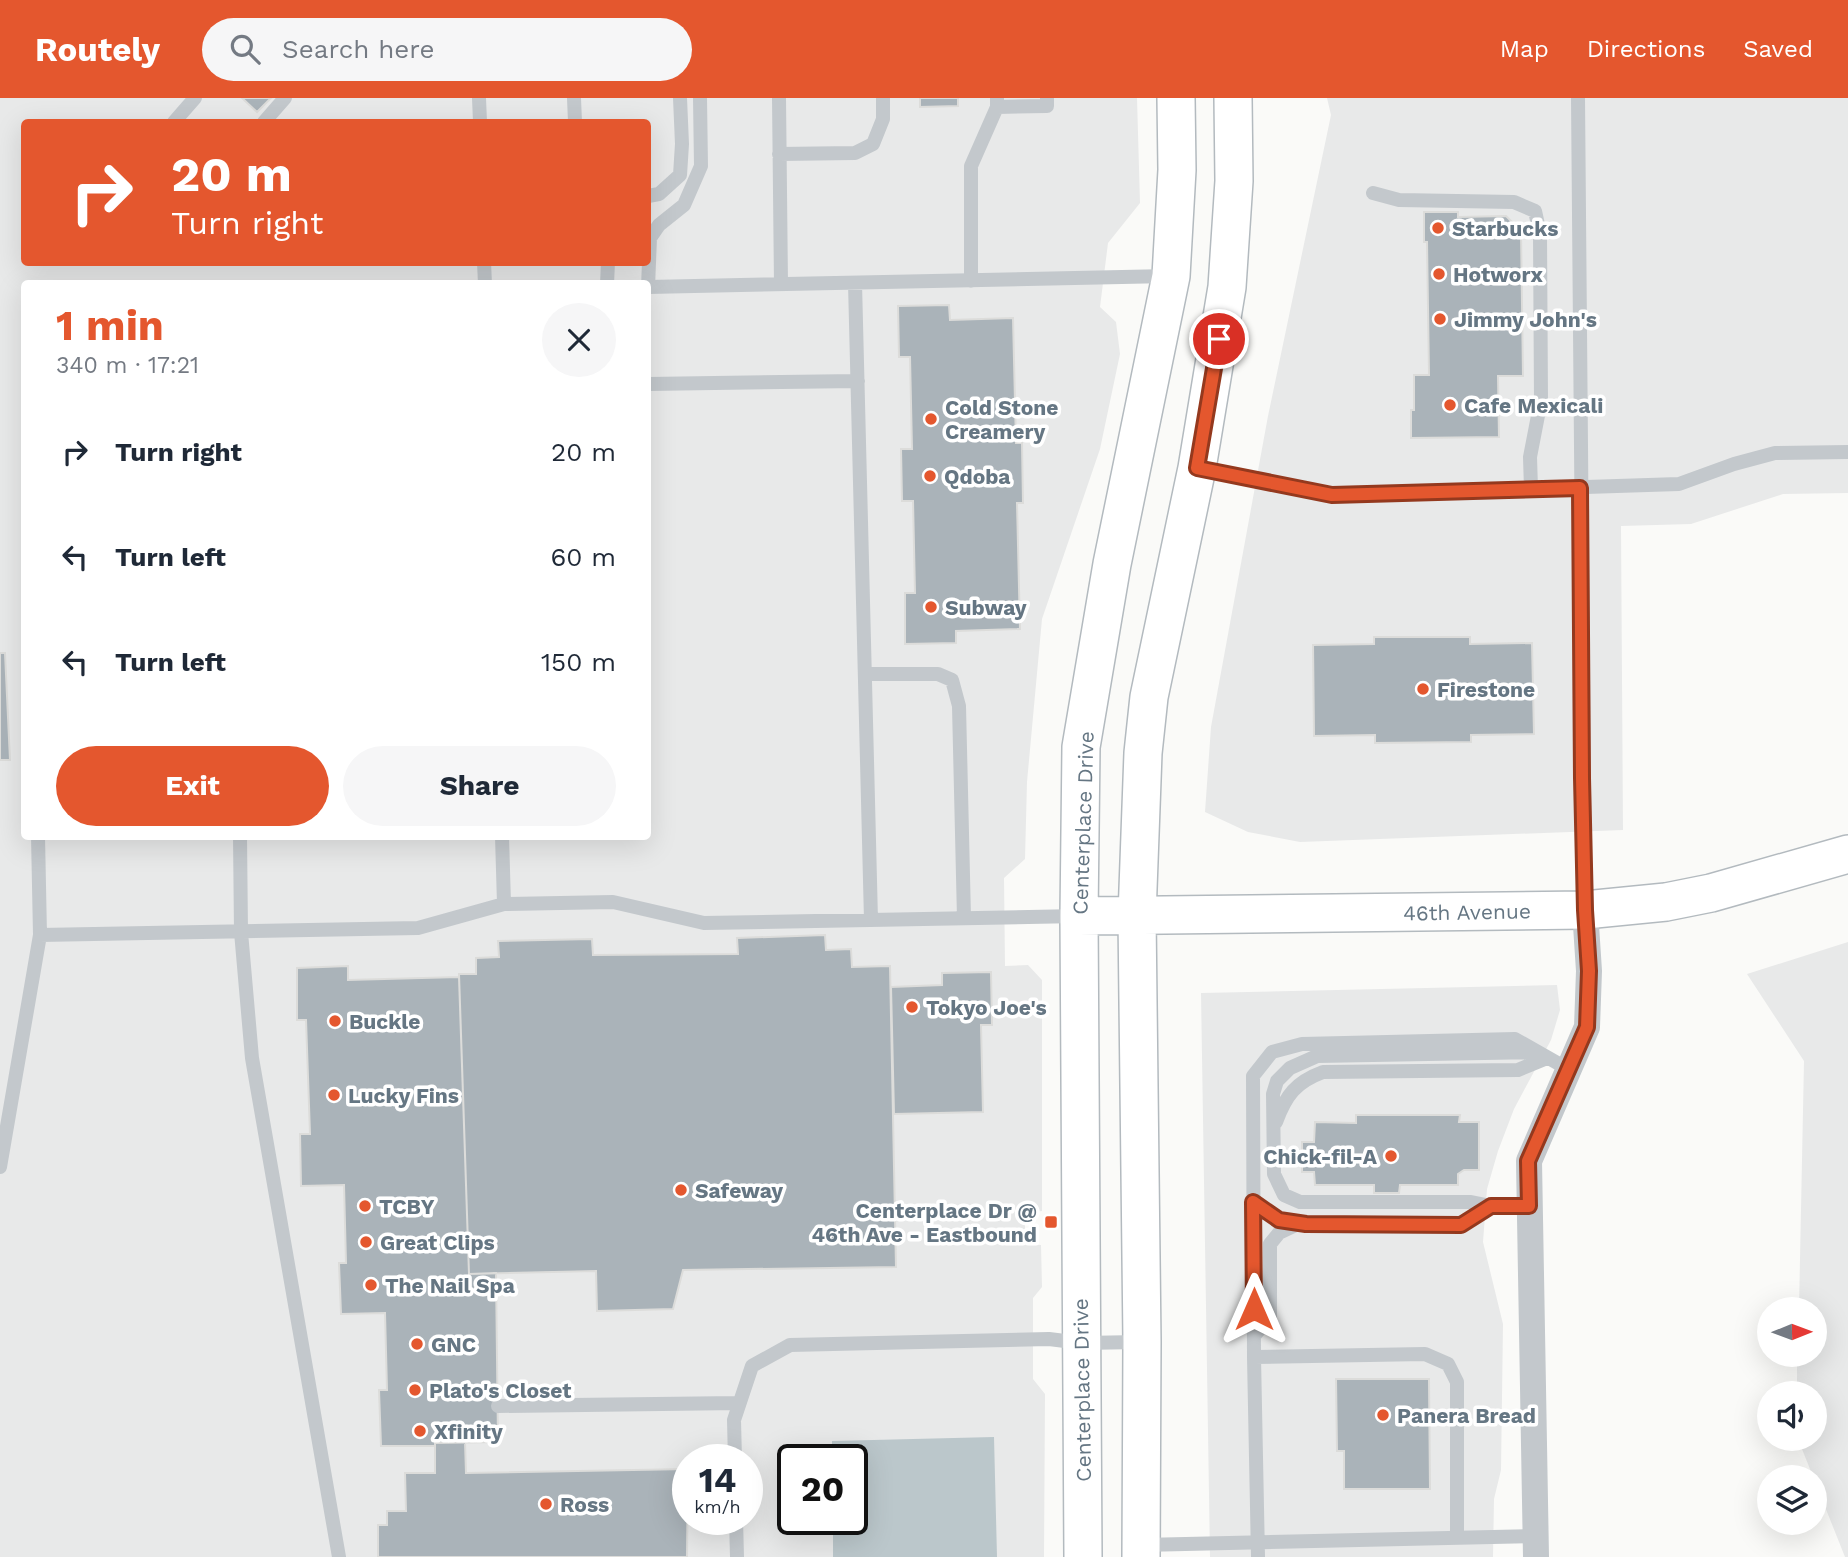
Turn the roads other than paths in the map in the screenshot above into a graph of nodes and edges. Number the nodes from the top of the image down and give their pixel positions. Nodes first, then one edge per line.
1 (195, 98) edge
2 (285, 98) edge
3 (479, 98) edge
4 (574, 98) edge
5 (680, 98) edge
6 (700, 98) edge
7 (779, 98) edge
8 (883, 98) edge
9 (1047, 98) edge
10 (1176, 98) edge
11 (1233, 98) edge
12 (1578, 98) edge
13 (997, 102) edge
14 (177, 119) edge
15 (267, 119) edge
16 (480, 119) edge
17 (575, 119) edge
18 (779, 154) junction
19 (1373, 193) dead end
20 (651, 195) edge
21 (651, 236) edge
22 (1171, 276) junction
23 (971, 281) junction
24 (855, 283) junction
25 (781, 285) junction
26 (651, 287) edge
27 (858, 381) junction
28 (651, 384) edge
29 (1848, 452) edge
30 (1197, 468) junction
31 (1580, 488) junction
32 (1531, 489) junction
33 (865, 674) junction
34 (38, 840) edge
35 (240, 840) edge
36 (502, 840) edge
37 (1848, 854) edge
38 (504, 904) junction
39 (1585, 910) junction
40 (1080, 916) junction
41 (1137, 916) junction
42 (964, 918) junction
43 (871, 920) junction
44 (241, 932) junction
45 (40, 935) junction
46 (1551, 1060) junction
47 (0, 1167) edge
48 (1253, 1202) junction
49 (1491, 1206) junction
50 (1529, 1206) junction
51 (1300, 1223) junction
52 (1254, 1336) junction
53 (1142, 1342) junction
54 (1081, 1343) junction
55 (1254, 1357) junction
56 (739, 1404) junction
57 (498, 1406) dead end
58 (735, 1444) edge
59 (736, 1535) edge
60 (1457, 1537) junction
61 (1258, 1541) junction
62 (1536, 1546) edge
63 (1141, 1551) edge
64 (339, 1557) edge
65 (737, 1557) edge
66 (1083, 1557) edge
67 (1258, 1557) edge

1 - 14 lane
2 - 15 lane
3 - 16 lane
4 - 17 lane
5 - 20 lane
6 - 21 lane
7 - 18 lane
8 - 18 lane
9 - 13 lane
10 - 22 street, Centerplace Drive
11 - 30 street
12 - 31 lane
13 - 23 lane
18 - 25 lane
19 - 32 lane
22 - 23 lane
22 - 40 street, Centerplace Drive
23 - 24 lane
24 - 25 lane
24 - 27 lane
25 - 26 lane
27 - 28 lane
27 - 33 lane
29 - 31 lane
30 - 32 lane
30 - 41 street
31 - 32 lane
31 - 39 lane
33 - 42 lane
33 - 43 lane
34 - 45 lane
35 - 44 lane
36 - 38 lane
37 - 39 street, 46th Avenue
38 - 43 lane
38 - 44 lane
39 - 41 street, 46th Avenue
39 - 46 street
40 - 41 street, 46th Avenue
40 - 42 lane
40 - 54 street, Centerplace Drive
41 - 53 street
42 - 43 lane
44 - 45 lane
44 - 64 lane
45 - 47 lane
46 - 48 lane
46 - 49 lane
46 - 50 street
48 - 51 lane
48 - 52 lane
49 - 50 lane
49 - 51 lane
50 - 62 street
51 - 52 lane
52 - 55 lane
53 - 54 lane
53 - 63 street
54 - 56 lane
54 - 66 street, Centerplace Drive
55 - 60 lane
55 - 61 lane
56 - 57 lane
56 - 58 lane
59 - 65 lane
60 - 61 lane
60 - 62 lane
61 - 63 lane
61 - 67 lane

